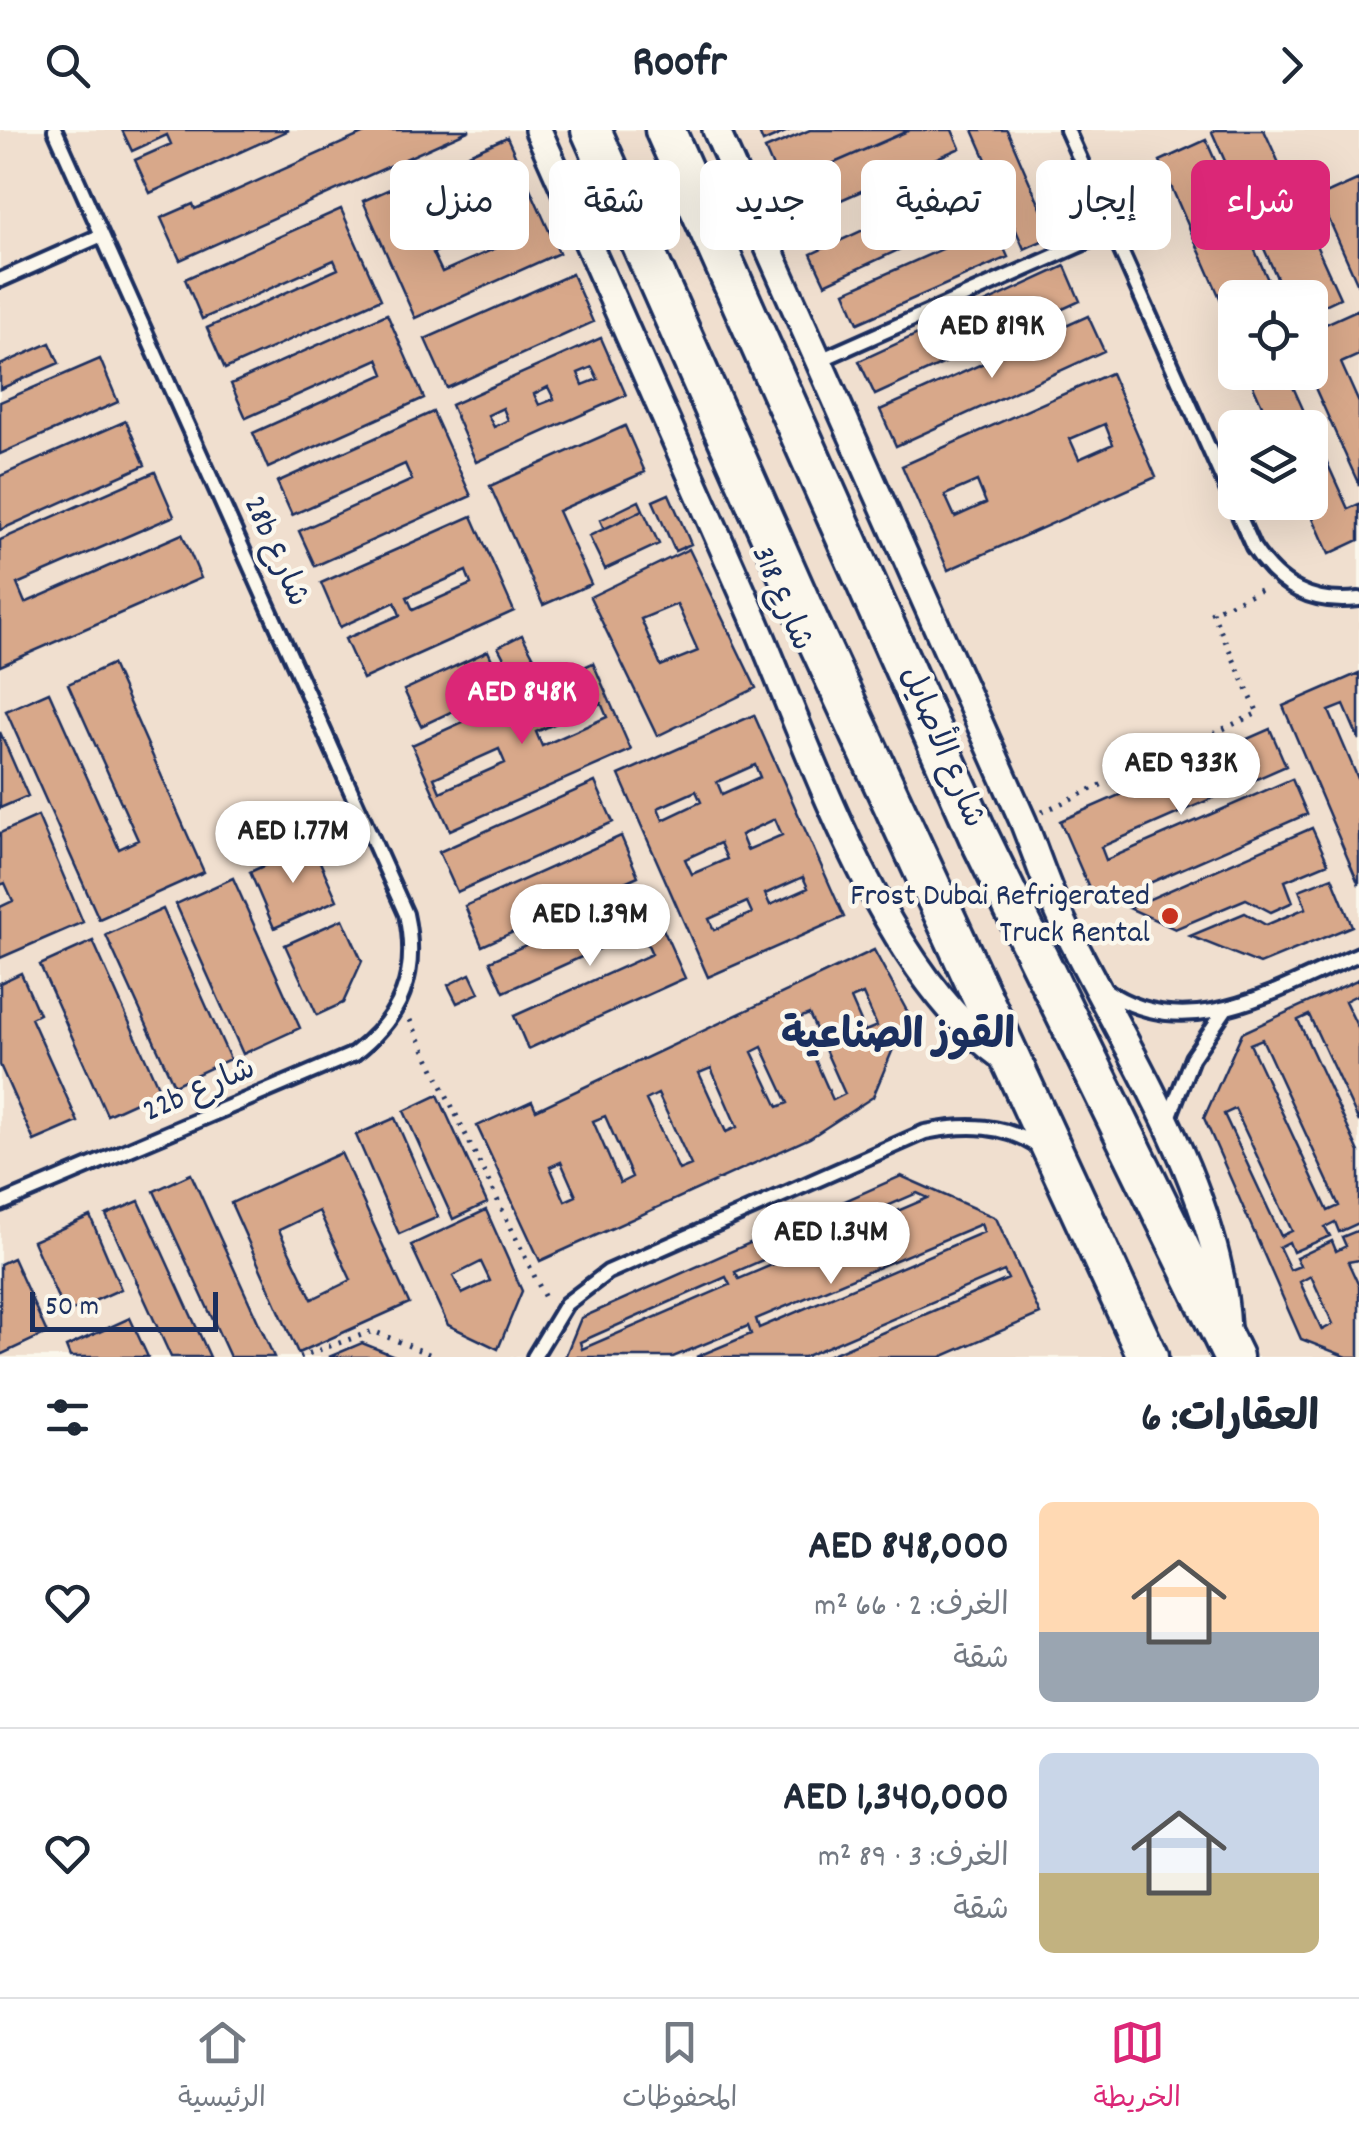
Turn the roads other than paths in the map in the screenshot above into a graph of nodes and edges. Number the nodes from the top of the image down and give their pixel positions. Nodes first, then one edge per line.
1 (55, 130) edge
2 (538, 130) edge
3 (591, 130) edge
4 (665, 130) edge
5 (716, 130) edge
6 (1067, 130) edge
7 (1080, 160) edge
8 (102, 235) junction
9 (1069, 250) edge
10 (1120, 250) edge
11 (0, 280) edge
12 (818, 361) junction
13 (1359, 599) edge
14 (1359, 954) edge
15 (1094, 981) junction
16 (402, 1003) joint
17 (1224, 1010) junction
18 (1010, 1061) junction
19 (1167, 1130) junction
20 (1057, 1161) junction
21 (0, 1204) edge
22 (1230, 1351) edge
23 (534, 1357) edge
24 (1148, 1357) edge

1 - 8 lane, 28b شارع
2 - 18 street, شارع 318
3 - 18 main road, شارع الأصايل
4 - 22 main road, شارع الأصايل
5 - 12 street
6 - 7 lane
8 - 11 lane
8 - 16 lane, 28b شارع
9 - 12 lane
10 - 13 lane
12 - 15 street
14 - 17 lane
15 - 17 lane
15 - 19 street
16 - 21 lane, 22b شارع
17 - 19 lane
18 - 20 main road, شارع الأصايل
19 - 22 street
20 - 23 lane
20 - 24 main road, شارع الأصايل

